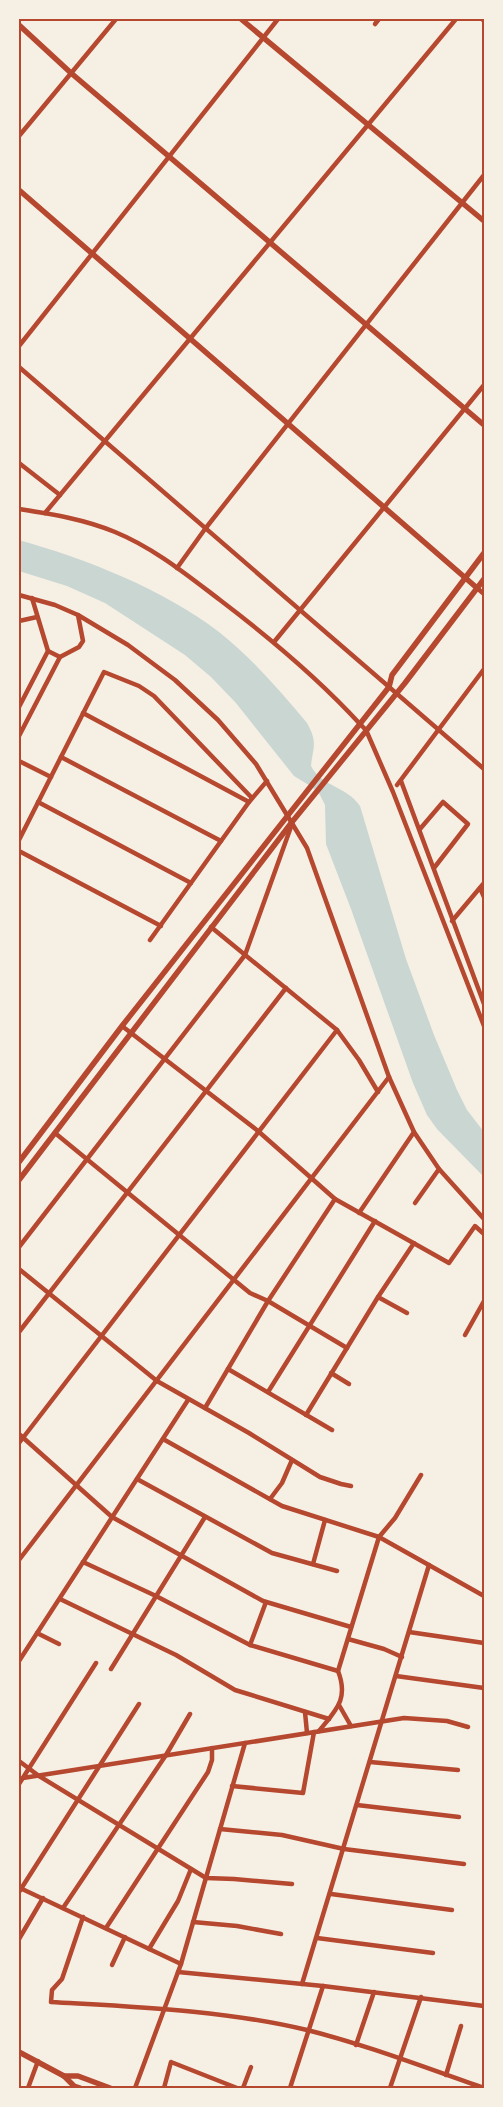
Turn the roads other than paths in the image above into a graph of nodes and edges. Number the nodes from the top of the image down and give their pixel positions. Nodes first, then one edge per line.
1 (116, 19) edge
2 (241, 19) edge
3 (278, 19) edge
4 (379, 19) edge
5 (456, 19) edge
6 (375, 24) dead end
7 (19, 25) edge
8 (263, 37) junction
9 (71, 73) junction
10 (368, 125) junction
11 (19, 136) edge
12 (169, 156) junction
13 (484, 175) edge
14 (19, 190) edge
15 (462, 203) junction
16 (484, 222) edge
17 (270, 243) junction
18 (93, 252) junction
19 (366, 325) junction
20 (191, 338) junction
21 (19, 346) edge
22 (19, 368) edge
23 (484, 385) edge
24 (465, 409) junction
25 (289, 423) junction
26 (484, 426) edge
27 (104, 442) junction
28 (19, 463) edge
29 (60, 495) junction
30 (385, 507) junction
31 (19, 509) edge
32 (45, 513) junction
33 (205, 529) junction
34 (484, 553) edge
35 (177, 568) junction
36 (465, 577) junction
37 (484, 579) edge
38 (477, 588) junction
39 (484, 594) edge
40 (19, 595) edge
41 (32, 598) junction
42 (300, 611) junction
43 (78, 615) junction
44 (37, 616) junction
45 (19, 620) edge
46 (274, 642) junction
47 (48, 651) junction
48 (60, 657) junction
49 (484, 668) edge
50 (389, 687) junction
51 (395, 693) junction
52 (19, 707) edge
53 (84, 713) junction
54 (360, 724) junction
55 (366, 730) junction
56 (438, 730) junction
57 (19, 736) edge
58 (61, 757) junction
59 (19, 761) edge
60 (484, 769) edge
61 (51, 777) junction
62 (267, 780) junction
63 (401, 781) junction
64 (397, 785) dead end
65 (250, 800) junction
66 (38, 802) junction
67 (288, 815) junction
68 (292, 822) junction
69 (420, 829) junction
70 (19, 840) edge
71 (221, 841) junction
72 (19, 851) edge
73 (434, 868) junction
74 (191, 883) junction
75 (484, 883) edge
76 (480, 888) junction
77 (484, 897) edge
78 (452, 921) junction
79 (160, 926) junction
80 (211, 927) junction
81 (150, 940) dead end
82 (246, 955) junction
83 (286, 988) junction
84 (484, 1004) edge
85 (122, 1026) junction
86 (484, 1026) edge
87 (337, 1030) junction
88 (131, 1033) junction
89 (164, 1058) junction
90 (389, 1077) junction
91 (205, 1090) junction
92 (378, 1092) junction
93 (258, 1131) junction
94 (414, 1132) junction
95 (55, 1133) junction
96 (86, 1159) junction
97 (19, 1162) edge
98 (439, 1169) junction
99 (312, 1179) junction
100 (19, 1180) edge
101 (127, 1191) junction
102 (335, 1199) junction
103 (415, 1203) dead end
104 (360, 1213) junction
105 (484, 1219) edge
106 (375, 1222) junction
107 (179, 1234) junction
108 (484, 1234) edge
109 (414, 1243) junction
110 (19, 1247) edge
111 (19, 1269) edge
112 (235, 1279) junction
113 (49, 1293) junction
114 (378, 1297) junction
115 (268, 1301) junction
116 (484, 1301) edge
117 (407, 1312) dead end
118 (310, 1326) junction
119 (19, 1332) edge
120 (465, 1335) dead end
121 (101, 1336) junction
122 (347, 1348) junction
123 (228, 1369) junction
124 (331, 1373) junction
125 (157, 1381) junction
126 (349, 1384) dead end
127 (268, 1392) junction
128 (188, 1400) junction
129 (205, 1408) junction
130 (306, 1414) junction
131 (332, 1430) dead end
132 (21, 1436) edge
133 (163, 1439) junction
134 (19, 1443) edge
135 (292, 1460) junction
136 (421, 1475) dead end
137 (137, 1479) junction
138 (77, 1484) junction
139 (352, 1486) dead end
140 (270, 1499) junction
141 (112, 1517) junction
142 (206, 1517) junction
143 (325, 1520) junction
144 (379, 1537) junction
145 (181, 1556) junction
146 (19, 1560) edge
147 (83, 1562) junction
148 (313, 1564) junction
149 (429, 1565) junction
150 (337, 1571) dead end
151 (156, 1596) junction
152 (484, 1596) edge
153 (60, 1599) junction
154 (266, 1602) junction
155 (351, 1627) junction
156 (409, 1632) junction
157 (37, 1634) junction
158 (132, 1634) junction
159 (348, 1639) junction
160 (484, 1643) edge
161 (59, 1644) dead end
162 (250, 1645) junction
163 (402, 1657) junction
164 (19, 1661) edge
165 (96, 1663) dead end
166 (111, 1669) dead end
167 (338, 1671) junction
168 (396, 1676) junction
169 (484, 1688) edge
170 (139, 1704) dead end
171 (339, 1705) junction
172 (305, 1712) junction
173 (190, 1714) dead end
174 (328, 1719) junction
175 (383, 1721) junction
176 (352, 1726) junction
177 (468, 1726) dead end
178 (317, 1732) junction
179 (308, 1733) junction
180 (245, 1743) junction
181 (212, 1748) junction
182 (166, 1756) junction
183 (19, 1761) edge
184 (370, 1762) junction
185 (101, 1766) junction
186 (29, 1768) junction
187 (458, 1770) dead end
188 (39, 1776) junction
189 (23, 1778) junction
190 (19, 1784) edge
191 (232, 1786) junction
192 (79, 1800) junction
193 (357, 1805) junction
194 (460, 1817) dead end
195 (119, 1825) junction
196 (220, 1829) junction
197 (158, 1849) junction
198 (344, 1849) junction
199 (464, 1864) dead end
200 (191, 1869) junction
201 (206, 1878) junction
202 (292, 1884) dead end
203 (20, 1889) edge
204 (330, 1894) junction
205 (42, 1898) junction
206 (64, 1908) junction
207 (452, 1910) dead end
208 (83, 1917) junction
209 (193, 1922) junction
210 (106, 1928) junction
211 (281, 1934) dead end
212 (125, 1937) junction
213 (317, 1938) junction
214 (19, 1939) edge
215 (149, 1949) junction
216 (433, 1953) dead end
217 (180, 1964) junction
218 (112, 1965) dead end
219 (178, 1972) junction
220 (302, 1984) junction
221 (323, 1986) junction
222 (374, 1992) junction
223 (421, 1997) junction
224 (484, 2006) edge
225 (164, 2008) junction
226 (461, 2026) dead end
227 (308, 2031) junction
228 (356, 2045) junction
229 (19, 2052) edge
230 (400, 2059) junction
231 (38, 2061) junction
232 (251, 2067) dead end
233 (446, 2075) junction
234 (64, 2076) junction
235 (28, 2088) edge
236 (80, 2088) edge
237 (110, 2088) edge
238 (135, 2088) edge
239 (164, 2088) edge
240 (237, 2088) edge
241 (243, 2088) edge
242 (290, 2088) edge
243 (390, 2088) edge
244 (484, 2088) edge

1 - 9 street
2 - 8 street
3 - 8 street
4 - 6 street
5 - 10 street
7 - 9 street
8 - 10 street
8 - 12 street
9 - 11 street
9 - 12 street
10 - 15 street
10 - 17 street
12 - 17 street
12 - 18 street
13 - 15 street
14 - 18 street
15 - 16 street
15 - 19 street
17 - 19 street
17 - 20 street
18 - 20 street
18 - 21 street
19 - 24 street
19 - 25 street
20 - 25 street
20 - 27 street
22 - 27 street
23 - 24 street
24 - 26 street
24 - 30 street
25 - 30 street
25 - 33 street
27 - 29 street
27 - 33 street
28 - 29 street
29 - 32 street
30 - 36 street
30 - 42 street
31 - 32 street
32 - 35 street
33 - 35 street
33 - 42 street
34 - 36 street
35 - 46 street
36 - 38 street
36 - 50 street
37 - 38 street
38 - 39 street
38 - 51 street
40 - 41 street
41 - 43 street
41 - 44 street
42 - 46 street
42 - 50 street
43 - 48 street
43 - 62 street
44 - 45 street
44 - 47 street
46 - 54 street
47 - 48 street
47 - 52 street
48 - 57 street
49 - 56 street
50 - 51 street
50 - 54 street
51 - 55 street
51 - 56 street
53 - 58 street
53 - 65 street
53 - 65 street
54 - 55 street
54 - 67 street
55 - 68 street
55 - 86 street
56 - 60 street
56 - 63 street
58 - 61 street
58 - 71 street
59 - 61 street
61 - 66 street
62 - 65 street
62 - 67 street
63 - 64 street
63 - 69 street
65 - 71 street
66 - 70 street
66 - 74 street
67 - 68 street
67 - 85 street
68 - 80 street
68 - 82 street
68 - 90 street
69 - 73 street
69 - 73 street
71 - 74 street
72 - 79 street
73 - 78 street
74 - 79 street
75 - 76 street
76 - 77 street
76 - 78 street
78 - 84 street
79 - 81 street
80 - 82 street
80 - 88 street
82 - 83 street
82 - 89 street
83 - 87 street
83 - 91 street
85 - 88 street
85 - 97 street
87 - 92 street
87 - 93 street
88 - 89 street
88 - 95 street
89 - 91 street
89 - 96 street
90 - 92 street
90 - 94 street
91 - 93 street
91 - 101 street
92 - 99 street
93 - 99 street
93 - 107 street
94 - 98 street
94 - 104 street
95 - 96 street
95 - 100 street
96 - 101 street
96 - 110 street
98 - 103 street
98 - 105 street
99 - 102 street
99 - 112 street
101 - 107 street
101 - 113 street
102 - 104 street
102 - 115 street
104 - 106 street
106 - 109 street
106 - 118 street
107 - 112 street
107 - 121 street
108 - 109 street
109 - 114 street
111 - 113 street
112 - 115 street
112 - 125 street
113 - 119 street
113 - 121 street
114 - 117 street
114 - 122 street
115 - 118 street
115 - 123 street
116 - 120 street
118 - 122 street
118 - 127 street
121 - 125 street
121 - 132 street
122 - 124 street
123 - 127 street
123 - 129 street
124 - 126 street
124 - 130 street
125 - 128 street
125 - 138 street
127 - 130 street
128 - 129 street
128 - 133 street
129 - 135 street
130 - 131 street
132 - 134 street
132 - 138 street
133 - 137 street
133 - 140 street
135 - 139 street
135 - 140 street
136 - 144 street
137 - 141 street
137 - 142 street
138 - 141 street
138 - 146 street
140 - 143 street
141 - 145 street
141 - 147 street
142 - 145 street
142 - 148 street
143 - 144 street
143 - 148 street
144 - 149 street
144 - 155 street
145 - 151 street
145 - 154 street
147 - 151 street
147 - 153 street
148 - 150 street
149 - 152 street
149 - 156 street
151 - 158 street
151 - 162 street
153 - 157 street
153 - 158 street
154 - 155 street
154 - 162 street
155 - 159 street
156 - 160 street
156 - 163 street
157 - 161 street
157 - 164 street
158 - 166 street
158 - 172 street
159 - 163 street
159 - 167 street
162 - 167 street
163 - 168 street
165 - 186 street
167 - 171 street
168 - 169 street
168 - 175 street
170 - 185 street
171 - 174 street
171 - 176 street
172 - 174 street
172 - 179 street
173 - 182 street
174 - 178 street
175 - 176 street
175 - 177 street
175 - 184 street
176 - 178 street
178 - 179 street
178 - 191 street
179 - 180 street
180 - 181 street
180 - 191 street
181 - 182 street
181 - 197 street
182 - 185 street
182 - 195 street
183 - 186 street
184 - 187 street
184 - 193 street
185 - 188 street
185 - 192 street
186 - 188 street
186 - 189 street
188 - 189 street
188 - 192 street
189 - 190 street
191 - 196 street
192 - 195 street
192 - 203 street
193 - 194 street
193 - 198 street
195 - 197 street
195 - 206 street
196 - 198 street
196 - 201 street
197 - 200 street
197 - 210 street
198 - 199 street
198 - 204 street
200 - 201 street
200 - 215 street
201 - 202 street
201 - 209 street
203 - 205 street
204 - 207 street
204 - 213 street
205 - 206 street
205 - 214 street
206 - 208 street
208 - 210 street
208 - 225 street
209 - 211 street
209 - 217 street
210 - 212 street
212 - 215 street
212 - 218 street
213 - 216 street
213 - 220 street
215 - 217 street
217 - 219 street
219 - 220 street
219 - 225 street
220 - 221 street
221 - 222 street
221 - 227 street
222 - 223 street
222 - 228 street
223 - 224 street
223 - 230 street
225 - 227 street
225 - 238 street
226 - 233 street
227 - 228 street
227 - 242 street
228 - 230 street
229 - 231 street
230 - 233 street
230 - 243 street
231 - 234 street
231 - 235 street
232 - 241 street
233 - 244 street
234 - 236 street
234 - 237 street
239 - 240 street

